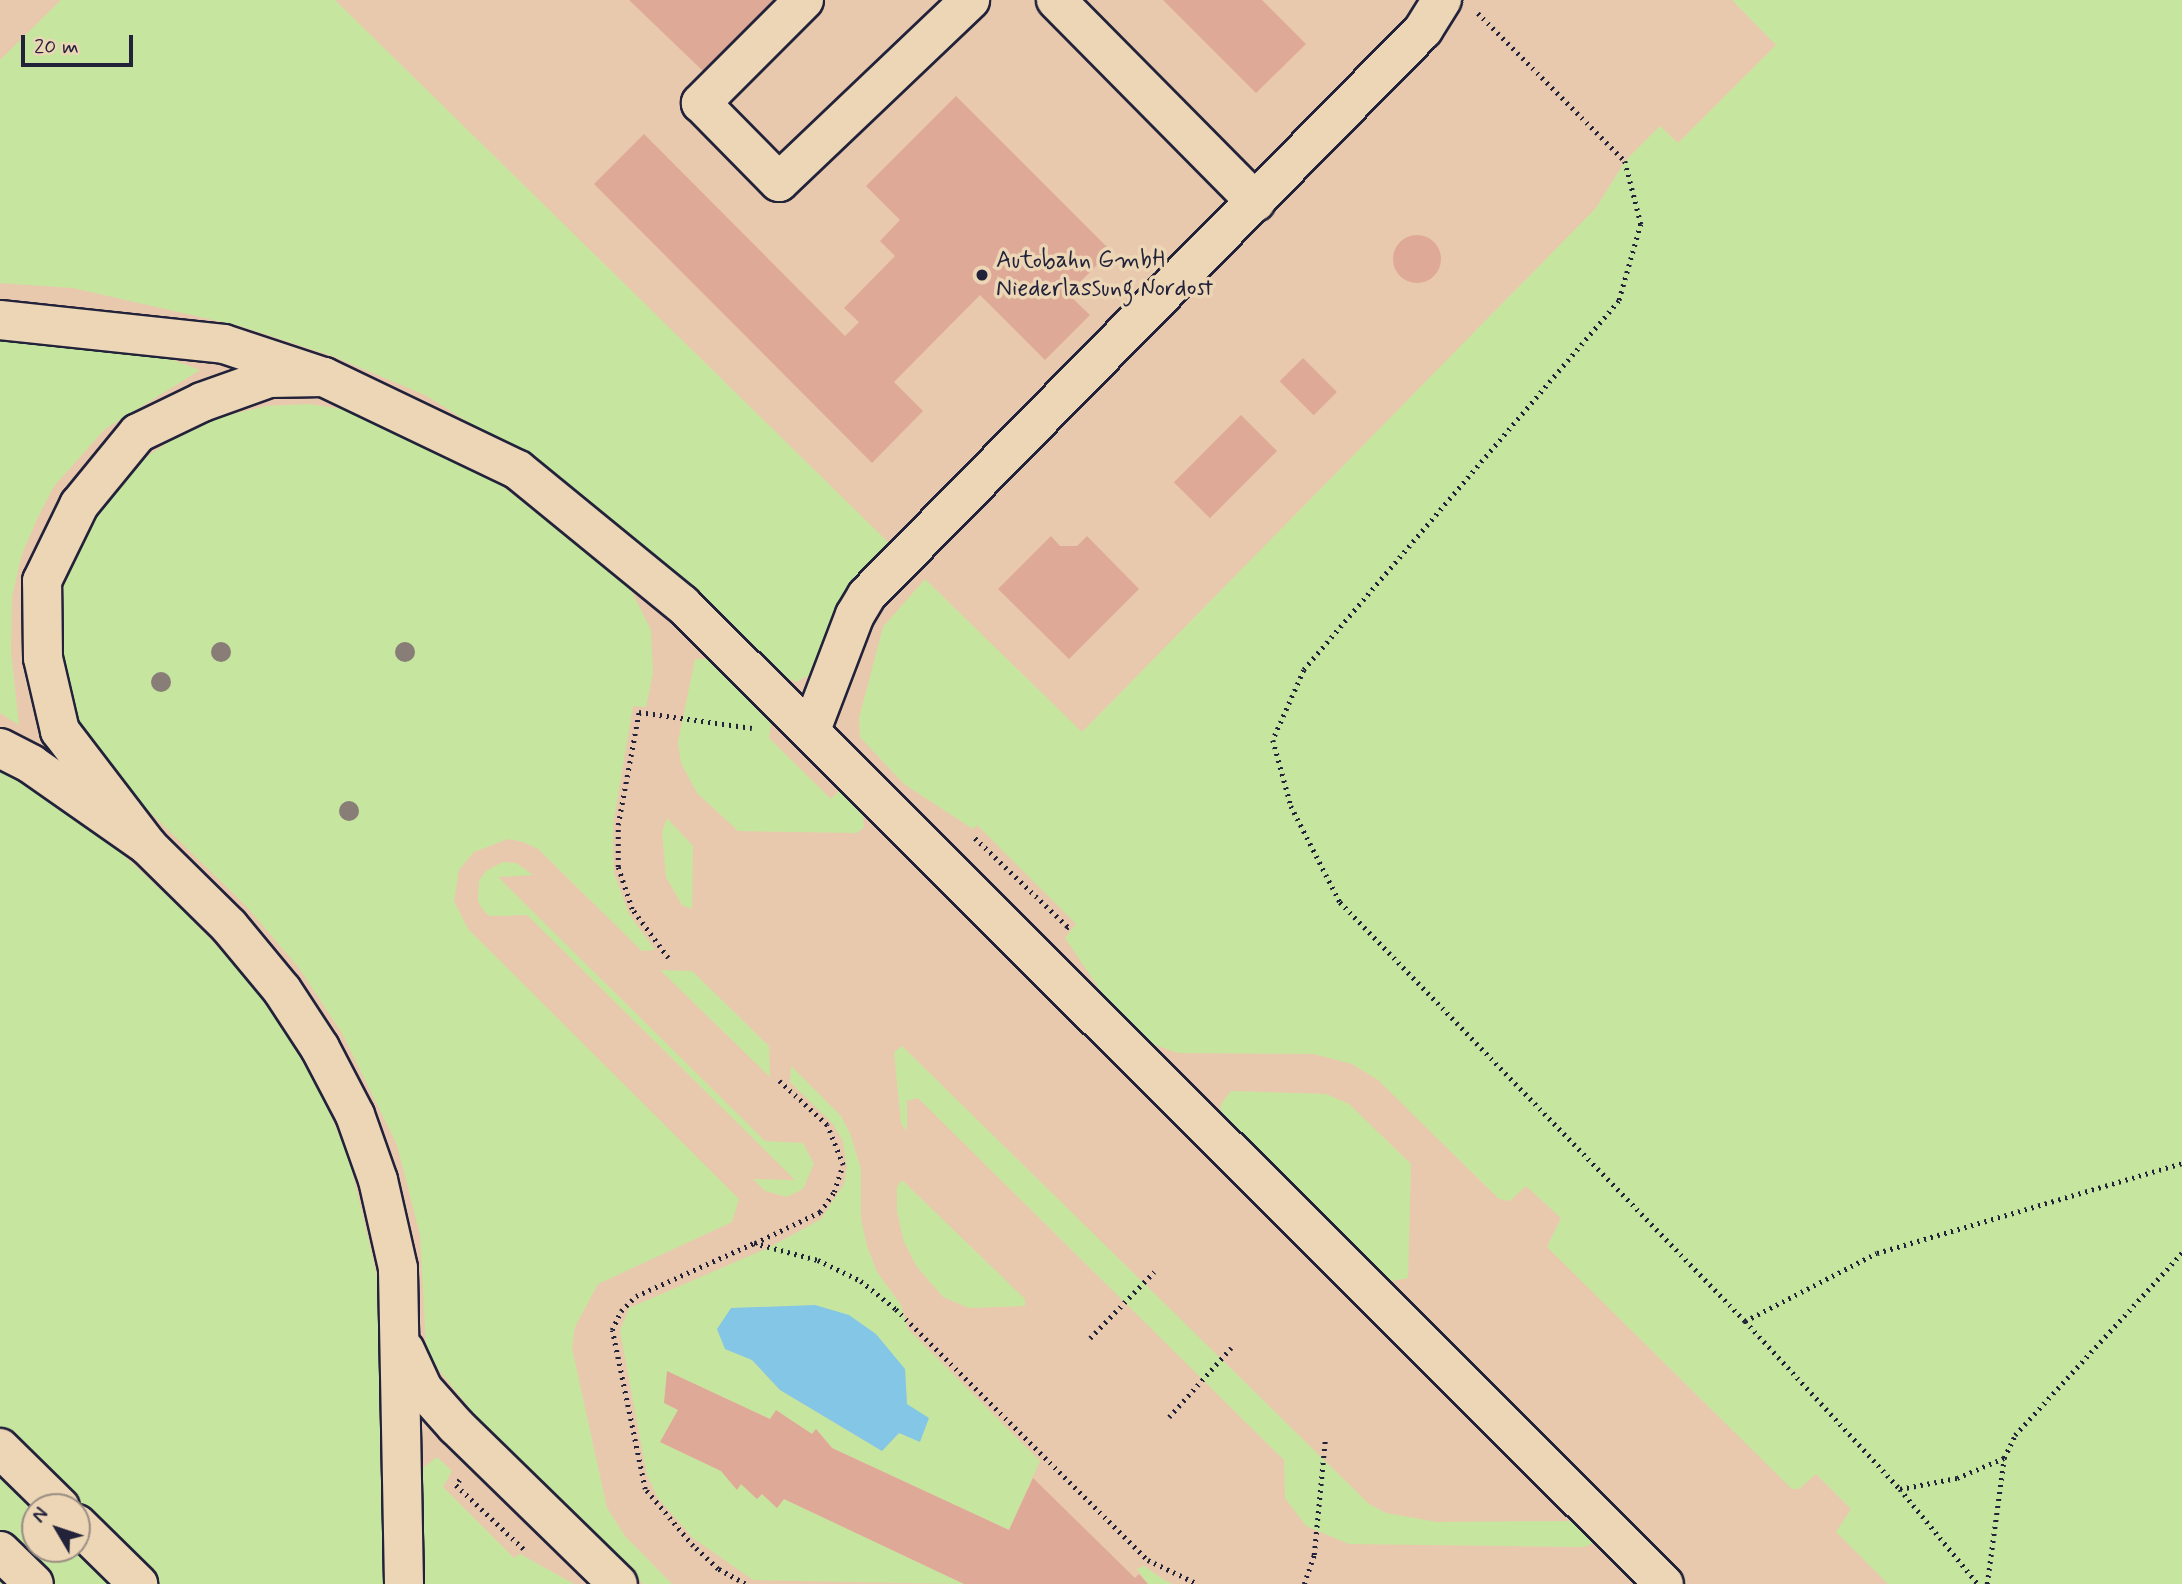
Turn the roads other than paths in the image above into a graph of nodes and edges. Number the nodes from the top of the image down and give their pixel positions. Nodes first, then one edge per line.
1 (804, 0) edge
2 (970, 0) edge
3 (1056, 0) edge
4 (1458, 4) edge
5 (1255, 202) junction
6 (0, 320) edge
7 (324, 377) junction
8 (811, 730) junction
9 (0, 748) edge
10 (148, 846) junction
11 (403, 1345) junction
12 (0, 1448) edge
13 (46, 1493) edge
14 (91, 1538) edge
15 (0, 1550) edge
16 (34, 1584) edge
17 (138, 1584) edge
18 (404, 1584) edge
19 (618, 1584) edge
20 (1664, 1584) edge

1 - 2 main road
3 - 5 main road
4 - 5 main road
5 - 8 main road
6 - 7 main road
7 - 8 main road
7 - 10 main road
8 - 20 main road
9 - 10 main road
10 - 11 main road
11 - 18 main road
11 - 19 main road
12 - 13 main road
14 - 17 main road
15 - 16 main road

